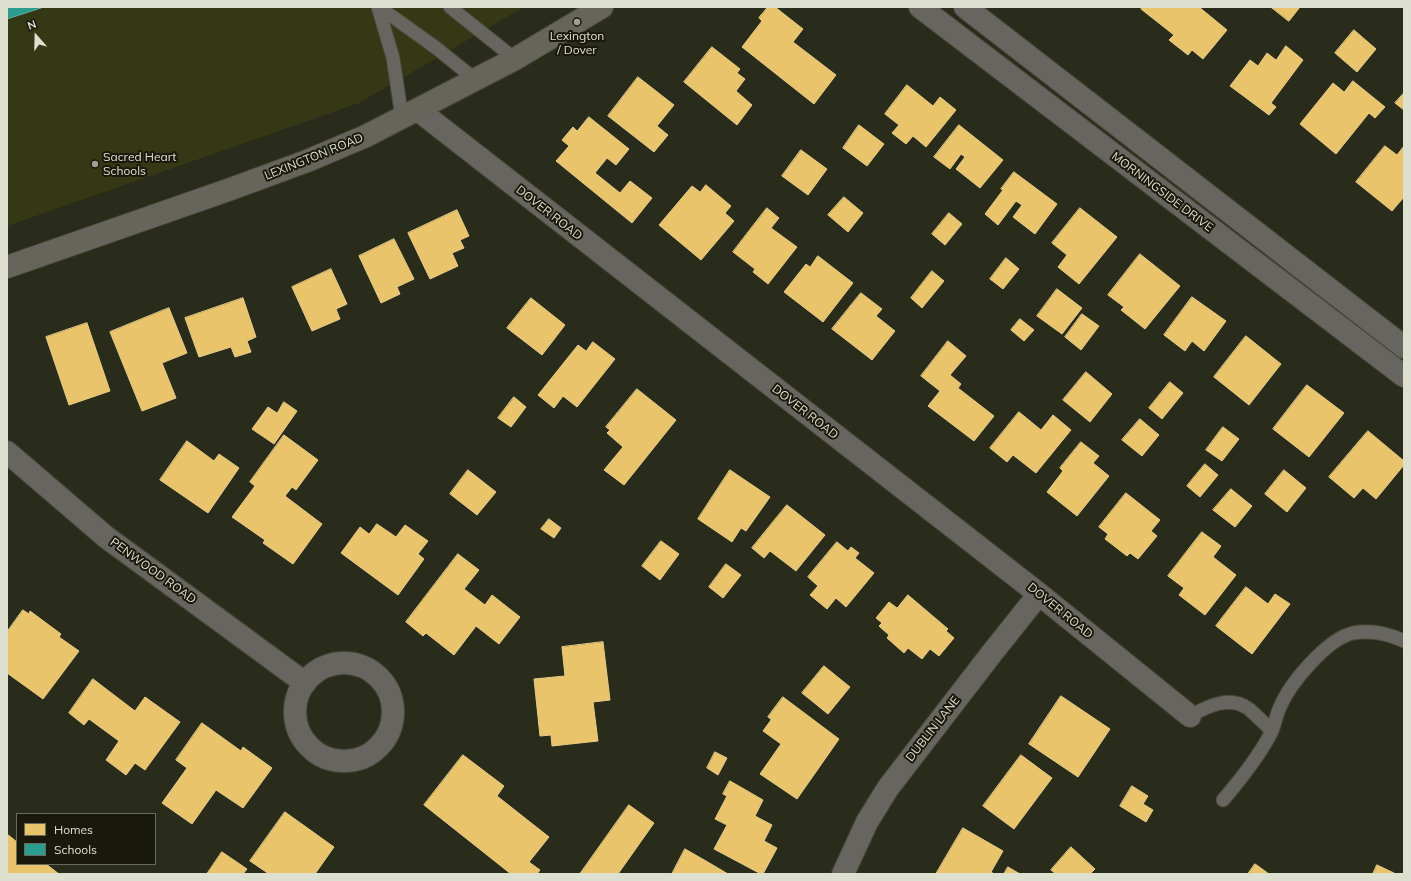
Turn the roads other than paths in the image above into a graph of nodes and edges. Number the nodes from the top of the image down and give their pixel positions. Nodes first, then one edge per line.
1 (378, 7) edge
2 (450, 7) edge
3 (602, 7) edge
4 (920, 7) edge
5 (965, 7) edge
6 (516, 59) junction
7 (476, 80) junction
8 (410, 114) junction
9 (7, 267) edge
10 (1404, 346) edge
11 (1404, 376) edge
12 (7, 452) edge
13 (1039, 594) junction
14 (1404, 641) edge
15 (305, 683) junction
16 (1190, 716) joint
17 (1272, 731) junction
18 (1223, 800) dead end
19 (843, 874) edge

1 - 7 lane
1 - 8 lane
2 - 6 lane
3 - 6 main road, LEXINGTON ROAD
4 - 11 street, MORNINGSIDE DRIVE
5 - 10 street, MORNINGSIDE DRIVE
6 - 7 main road, LEXINGTON ROAD
7 - 8 main road, LEXINGTON ROAD
8 - 9 main road, LEXINGTON ROAD
8 - 13 street, DOVER ROAD
12 - 15 street, PENWOOD ROAD
13 - 16 street, DOVER ROAD
13 - 19 street, DUBLIN LANE
14 - 17 lane
15 - 15 street
16 - 17 lane
17 - 18 lane

